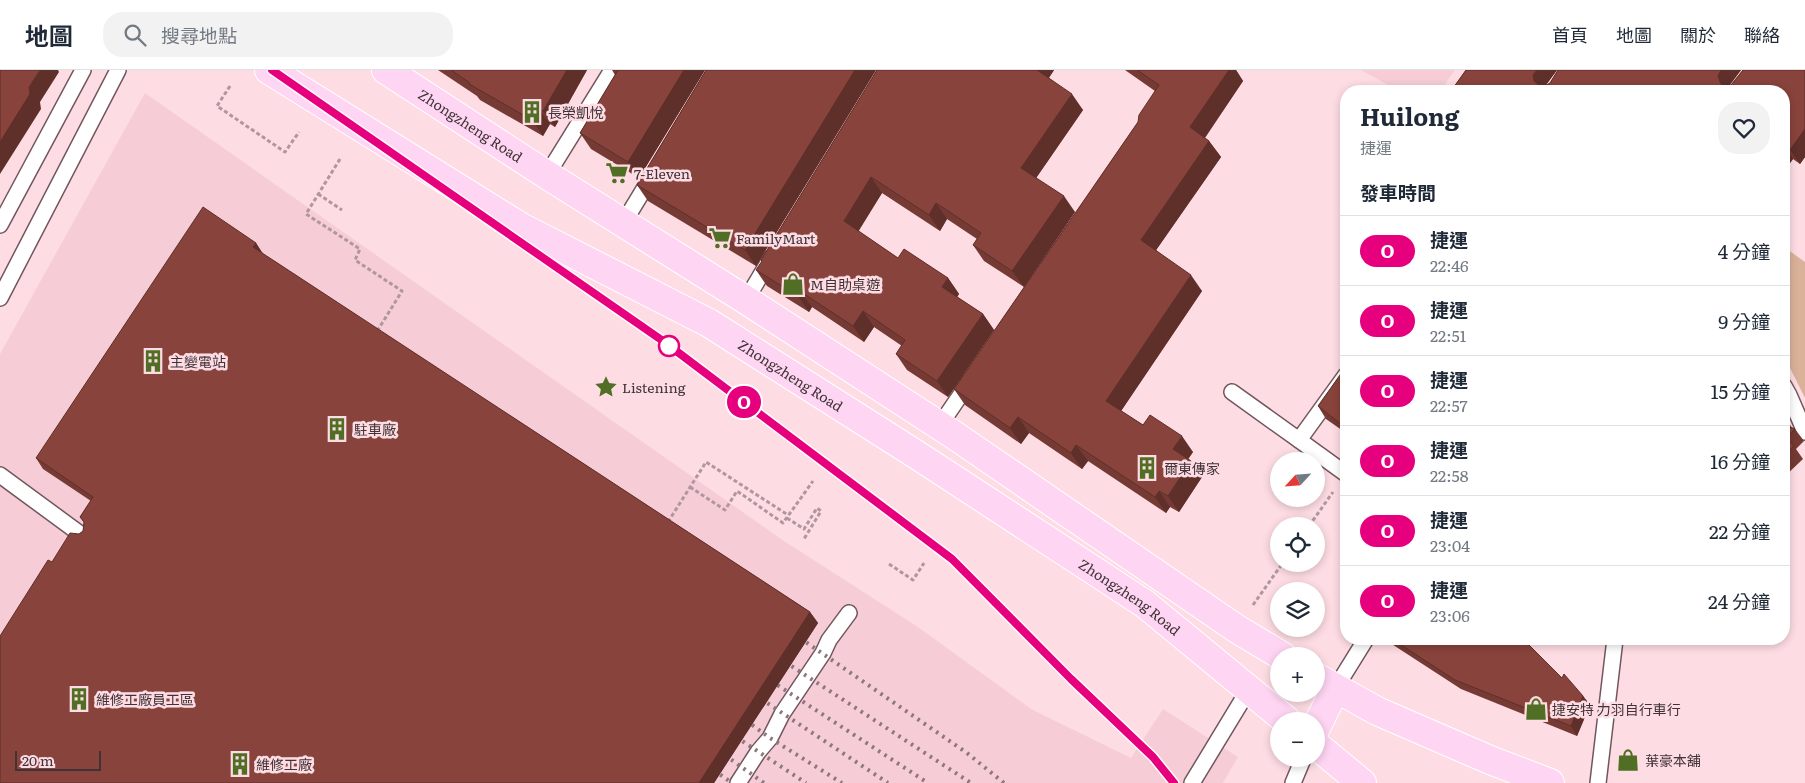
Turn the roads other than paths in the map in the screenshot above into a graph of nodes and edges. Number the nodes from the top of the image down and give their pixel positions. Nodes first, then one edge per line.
1 (83, 70) edge
2 (118, 70) edge
3 (269, 70) edge
4 (386, 70) edge
5 (612, 70) edge
6 (660, 162) edge
7 (547, 175) junction
8 (624, 222) junction
9 (0, 223) edge
10 (778, 248) edge
11 (0, 298) edge
12 (746, 300) junction
13 (980, 367) edge
14 (1340, 383) edge
15 (1232, 392) dead end
16 (1790, 402) edge
17 (940, 425) junction
18 (1805, 432) edge
19 (1300, 440) junction
20 (1340, 470) edge
21 (0, 475) edge
22 (83, 536) edge
23 (849, 613) dead end
24 (1361, 645) edge
25 (1614, 645) edge
26 (1270, 649) edge
27 (1326, 683) edge
28 (1249, 689) junction
29 (1276, 712) edge
30 (1320, 712) edge
31 (1325, 752) edge
32 (1300, 767) edge
33 (738, 783) edge
34 (1192, 783) edge
35 (1293, 783) edge
36 (1362, 783) edge
37 (1550, 783) edge
38 (1598, 783) edge

1 - 9 lane
2 - 11 lane
3 - 28 main road, Zhongzheng Road
4 - 7 main road, Zhongzheng Road
5 - 7 lane
6 - 8 lane
7 - 8 main road, Zhongzheng Road
8 - 12 main road, Zhongzheng Road
10 - 12 lane
12 - 17 main road, Zhongzheng Road
13 - 17 lane
14 - 19 lane
15 - 19 lane
16 - 18 lane
17 - 26 main road, Zhongzheng Road
19 - 20 lane
21 - 22 lane
23 - 33 lane
24 - 27 lane
25 - 38 lane
27 - 30 main road
27 - 37 main road
28 - 29 main road, Zhongzheng Road
28 - 34 lane
31 - 36 main road
32 - 35 lane

